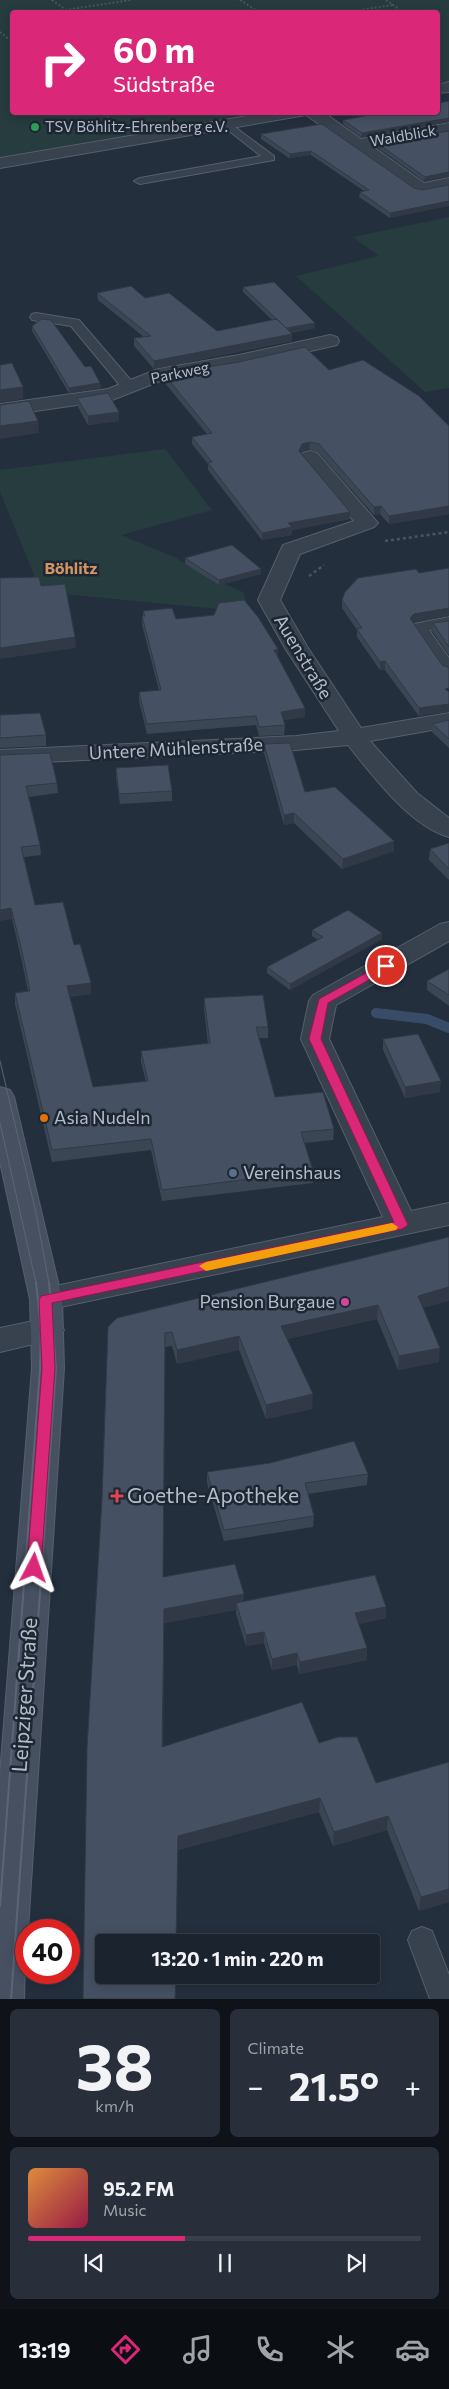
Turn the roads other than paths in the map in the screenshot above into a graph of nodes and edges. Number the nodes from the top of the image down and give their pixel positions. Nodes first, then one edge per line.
1 (283, 115) edge
2 (316, 115) edge
3 (228, 124) junction
4 (449, 128) edge
5 (357, 144) junction
6 (0, 163) edge
7 (140, 181) dead end
8 (449, 182) edge
9 (36, 317) dead end
10 (330, 341) dead end
11 (129, 387) junction
12 (0, 410) edge
13 (310, 457) dead end
14 (449, 622) edge
15 (449, 669) edge
16 (449, 720) edge
17 (352, 737) junction
18 (0, 757) edge
19 (449, 829) edge
20 (449, 930) edge
21 (0, 1097) edge
22 (449, 1214) edge
23 (402, 1225) junction
24 (47, 1314) junction
25 (0, 1340) edge
26 (4, 1927) edge
27 (422, 1940) dead end
28 (3, 1999) edge
29 (444, 1999) edge

1 - 3 street
2 - 5 street, Waldblick
3 - 6 street
3 - 7 lane
4 - 5 street, Waldblick
5 - 8 street, Waldblick
9 - 11 lane
10 - 11 street, Parkweg
11 - 12 street, Parkweg
13 - 17 street, Auenstraße
14 - 15 lane
16 - 17 street, Untere Mühlenstraße
17 - 18 street, Untere Mühlenstraße
17 - 19 street, Auenstraße
20 - 23 street
21 - 24 street, Leipziger Straße
22 - 23 street
23 - 24 street
24 - 25 street
24 - 26 street, Leipziger Straße
26 - 28 street, Leipziger Straße
27 - 29 lane

